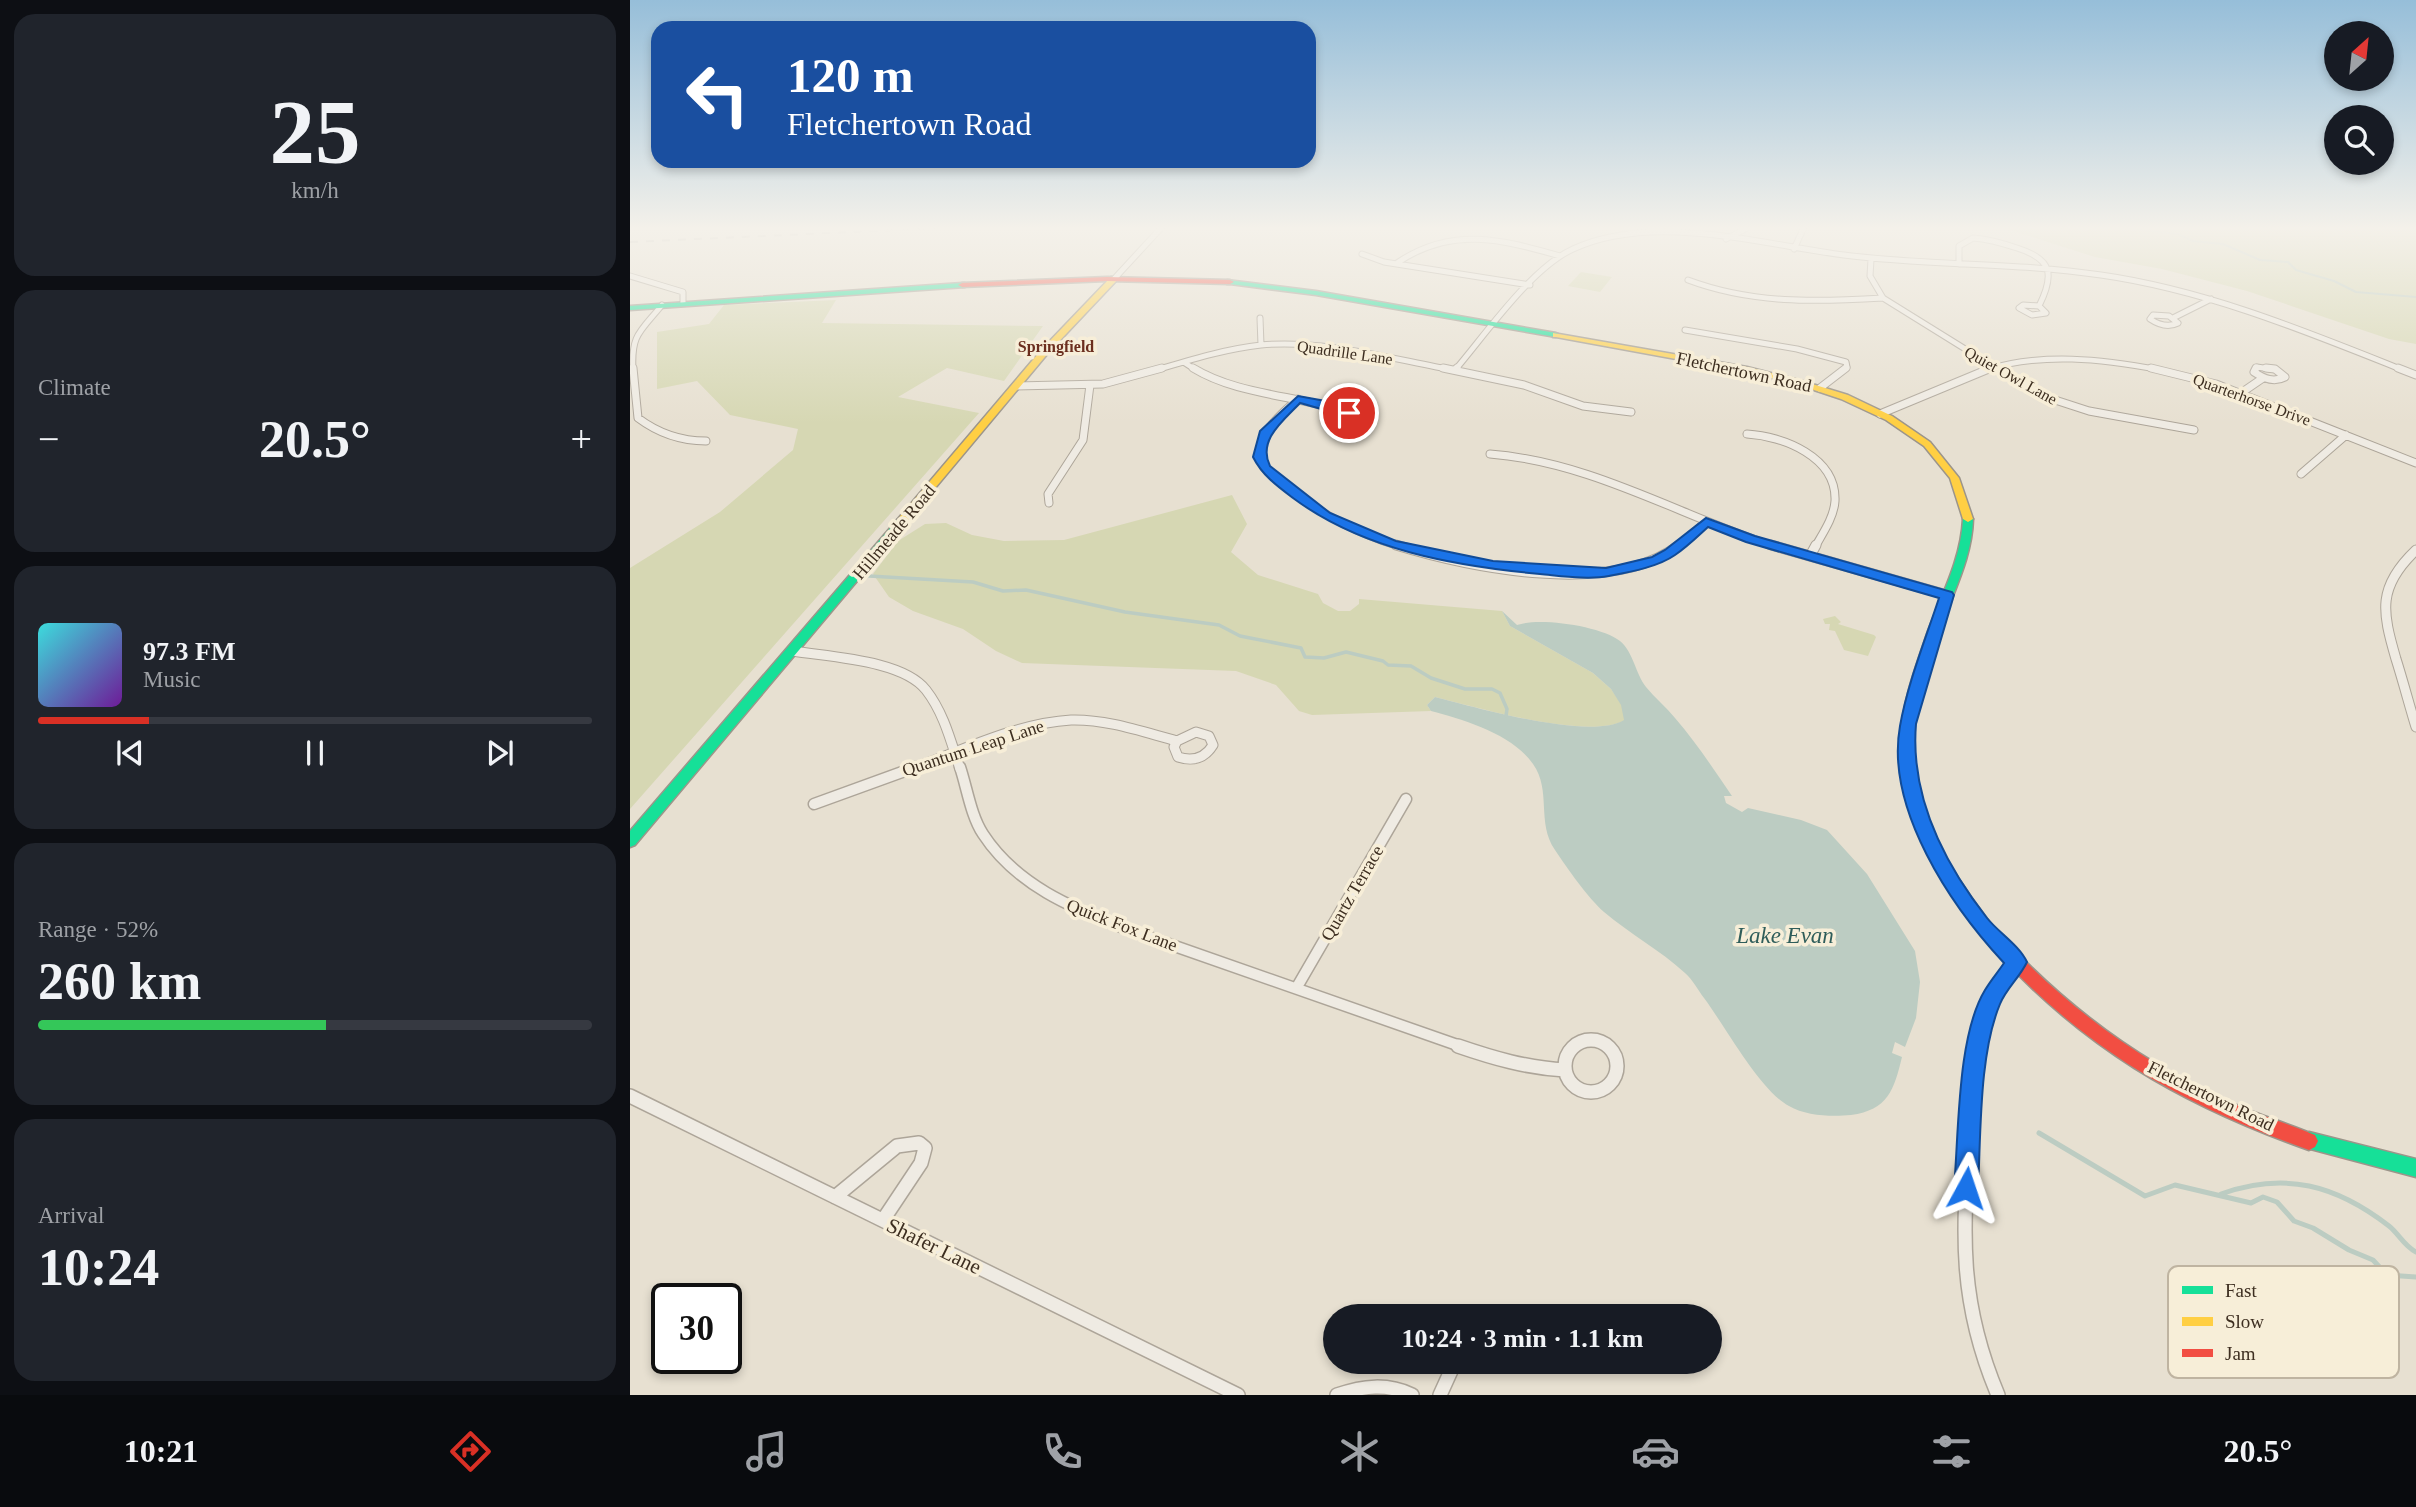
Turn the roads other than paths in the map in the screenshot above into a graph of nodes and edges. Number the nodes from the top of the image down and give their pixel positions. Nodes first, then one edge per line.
1 (683, 292) edge
2 (854, 292) edge
3 (1101, 292) edge
4 (1304, 292) edge
5 (1523, 292) edge
6 (1734, 292) edge
7 (1880, 292) edge
8 (2045, 292) edge
9 (2184, 292) edge
10 (1883, 298) junction
11 (2211, 299) junction
12 (683, 303) junction
13 (662, 305) junction
14 (2039, 306) dead end
15 (630, 308) edge
16 (1260, 318) dead end
17 (2173, 318) dead end
18 (1495, 323) junction
19 (1685, 330) dead end
20 (1261, 345) junction
21 (1185, 363) junction
22 (1994, 367) junction
23 (1455, 370) junction
24 (2416, 375) edge
25 (2263, 378) dead end
26 (1090, 385) junction
27 (1016, 386) junction
28 (1821, 388) junction
29 (2241, 393) junction
30 (1298, 399) junction
31 (1632, 412) dead end
32 (1349, 413) dead end
33 (1880, 414) junction
34 (2194, 430) dead end
35 (1747, 434) dead end
36 (2346, 435) junction
37 (706, 441) dead end
38 (1490, 454) dead end
39 (2416, 463) edge
40 (2301, 474) dead end
41 (1049, 503) dead end
42 (1706, 522) junction
43 (2416, 550) edge
44 (1811, 556) junction
45 (1947, 595) junction
46 (793, 651) junction
47 (2416, 727) edge
48 (1177, 741) dead end
49 (954, 753) junction
50 (1406, 799) dead end
51 (814, 804) dead end
52 (630, 841) edge
53 (2017, 962) junction
54 (1297, 987) junction
55 (1565, 1070) junction
56 (630, 1096) edge
57 (2416, 1168) edge
58 (835, 1197) junction
59 (883, 1220) junction
60 (1450, 1374) edge
61 (1238, 1395) edge
62 (1337, 1395) edge
63 (1412, 1395) edge
64 (1440, 1395) edge
65 (1998, 1395) edge

1 - 12 street
2 - 12 street, Fletchertown Road
3 - 27 street, Hillmeade Road
4 - 18 street, Fletchertown Road
5 - 18 street
6 - 10 street
7 - 10 street
8 - 14 street
9 - 11 street
10 - 22 street, Quiet Owl Lane
11 - 17 street
11 - 24 street
12 - 13 street, Fletchertown Road
13 - 15 street, Fletchertown Road
13 - 37 street
16 - 20 street
18 - 23 street
18 - 28 street, Fletchertown Road
19 - 28 street
20 - 21 street, Quadrille Lane
20 - 23 street, Quadrille Lane
21 - 26 street, Quadrille Lane
21 - 30 street
22 - 29 street, Quarterhorse Drive
22 - 33 street, Quarterhorse Drive
22 - 34 street, Quiet Owl Lane
23 - 31 street, Quadrille Lane
25 - 29 street
26 - 27 street, Quadrille Lane
26 - 41 street
27 - 46 street, Hillmeade Road
28 - 33 street, Fletchertown Road
29 - 36 street, Quarterhorse Drive
30 - 32 street
30 - 42 street
33 - 45 street, Fletchertown Road
35 - 44 street
36 - 39 street, Quarterhorse Drive
36 - 40 street
38 - 42 street
42 - 44 street
43 - 47 street
44 - 45 street
45 - 53 street, Fletchertown Road
46 - 49 street, Quick Fox Lane
46 - 52 street, Hillmeade Road
48 - 49 street, Quantum Leap Lane
49 - 51 street, Quantum Leap Lane
49 - 54 street, Quick Fox Lane
50 - 54 street, Quartz Terrace
53 - 57 street, Fletchertown Road
53 - 65 street
54 - 55 street, Quick Fox Lane
55 - 55 street
56 - 58 street, Shafer Lane
58 - 59 street, Shafer Lane
58 - 59 street
59 - 61 street, Shafer Lane
60 - 64 street
62 - 63 street

